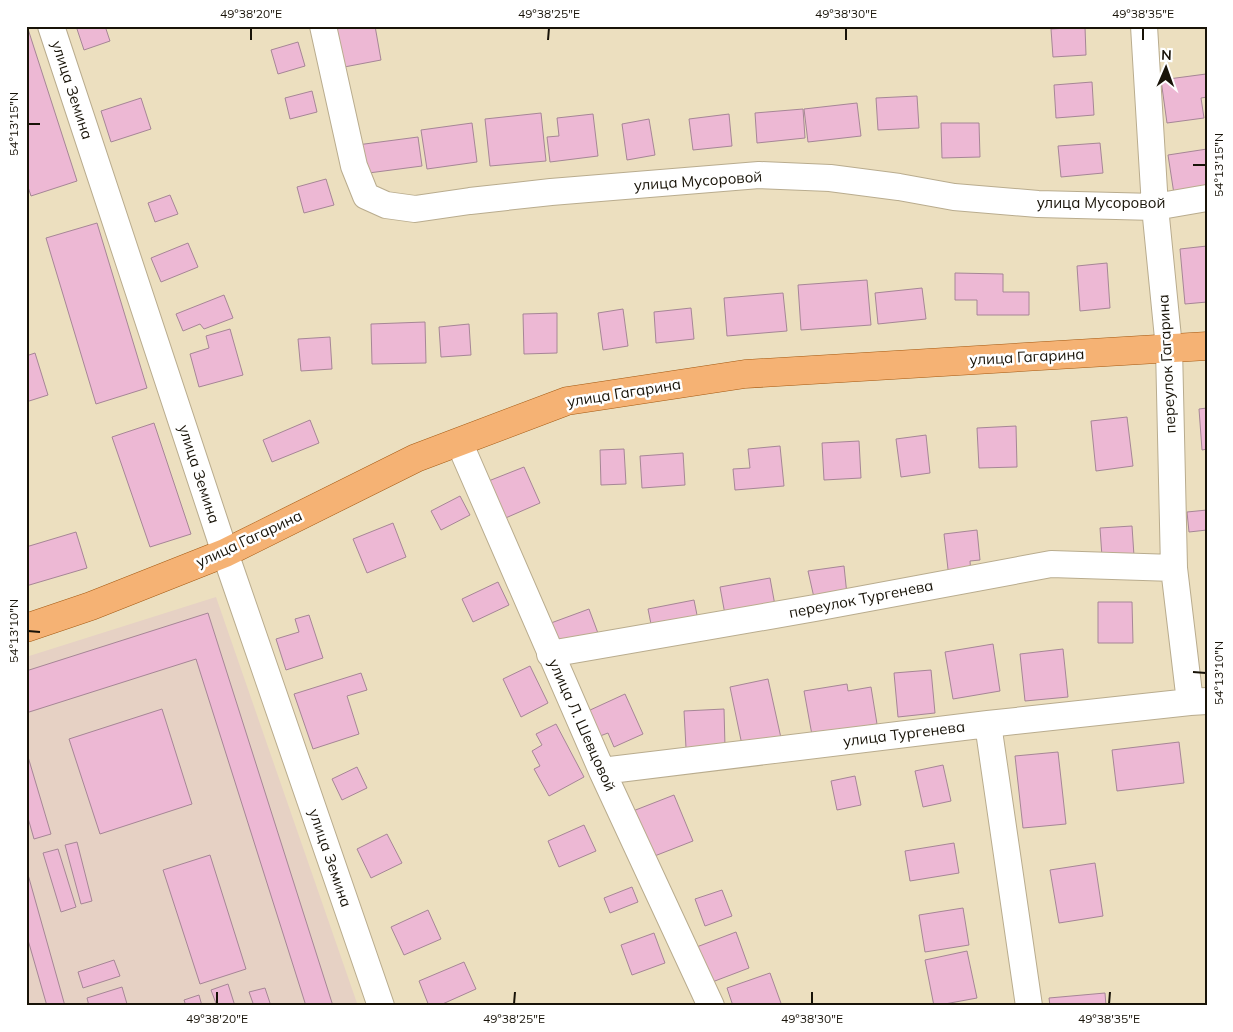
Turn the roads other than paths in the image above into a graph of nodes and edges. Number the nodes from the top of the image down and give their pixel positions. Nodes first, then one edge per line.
1 (51, 26) edge
2 (323, 26) edge
3 (1144, 26) edge
4 (1207, 198) edge
5 (1155, 207) junction
6 (1207, 346) edge
7 (1169, 348) junction
8 (459, 442) junction
9 (225, 553) junction
10 (1174, 568) junction
11 (26, 628) edge
12 (550, 654) junction
13 (1199, 701) edge
14 (988, 724) junction
15 (602, 771) junction
16 (381, 1006) edge
17 (711, 1006) edge
18 (1030, 1006) edge

1 - 9 street, улица Земина
2 - 5 street, улица Мусоровой
3 - 5 street, переулок Гагарина
4 - 5 street, улица Мусоровой
5 - 7 street, переулок Гагарина
6 - 7 main road, улица Гагарина
7 - 8 main road, улица Гагарина
7 - 10 street, переулок Гагарина
8 - 9 main road, улица Гагарина
8 - 12 street, улица Л. Шевцовой
9 - 11 main road, улица Гагарина
9 - 16 street, улица Земина
10 - 12 street, переулок Тургенева
10 - 13 street, переулок Гагарина
12 - 15 street, улица Л. Шевцовой
13 - 14 street, улица Тургенева
14 - 15 street, улица Тургенева
14 - 18 street
15 - 17 street, улица Л. Шевцовой

